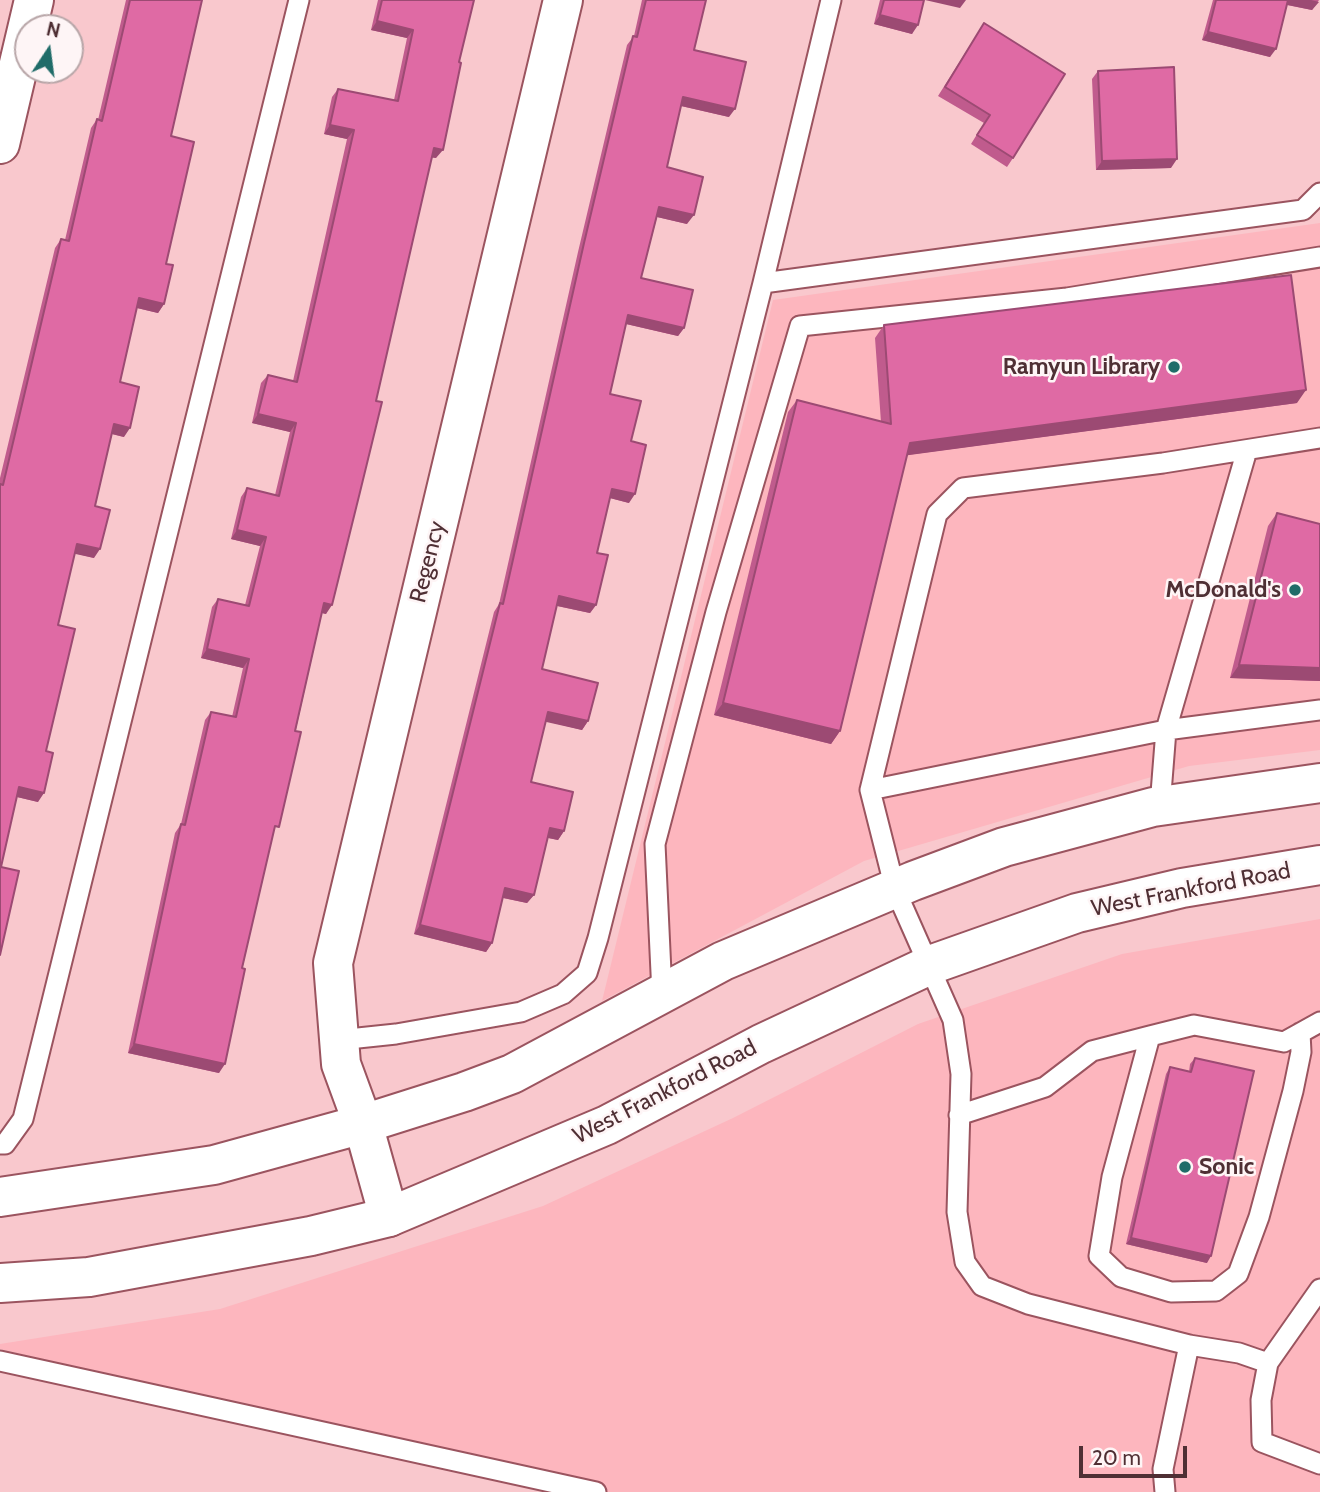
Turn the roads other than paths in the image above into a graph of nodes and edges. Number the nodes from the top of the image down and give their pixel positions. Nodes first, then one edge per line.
1 (34, 0) edge
2 (299, 0) edge
3 (563, 0) edge
4 (831, 0) edge
5 (0, 144) edge
6 (1320, 193) edge
7 (1320, 257) edge
8 (763, 283) junction
9 (1320, 438) edge
10 (1247, 450) junction
11 (1320, 710) edge
12 (1166, 730) junction
13 (1320, 783) edge
14 (870, 790) junction
15 (1160, 806) junction
16 (1320, 865) edge
17 (895, 889) junction
18 (930, 965) junction
19 (662, 994) junction
20 (1320, 1021) edge
21 (1300, 1033) junction
22 (1150, 1036) junction
23 (339, 1040) junction
24 (959, 1115) junction
25 (363, 1125) junction
26 (0, 1143) edge
27 (0, 1197) edge
28 (389, 1217) junction
29 (0, 1283) edge
30 (1320, 1289) edge
31 (1189, 1345) junction
32 (0, 1361) edge
33 (1268, 1363) junction
34 (1320, 1464) edge
35 (596, 1492) edge
36 (1165, 1492) edge

1 - 5 main road
2 - 26 lane
3 - 23 main road, Regency
4 - 8 lane
6 - 8 lane
7 - 19 lane
8 - 23 lane
9 - 10 lane
10 - 12 lane
10 - 14 lane
11 - 12 lane
12 - 14 lane
12 - 15 lane
13 - 15 main road
14 - 17 lane
15 - 17 main road
16 - 18 main road, West Frankford Road
17 - 18 lane
17 - 19 main road
18 - 24 lane
18 - 28 main road, West Frankford Road
19 - 25 main road
20 - 21 lane
21 - 22 lane
21 - 22 lane
22 - 24 lane
23 - 25 main road, Regency
24 - 31 lane
25 - 27 main road
25 - 28 main road, Regency
28 - 29 main road, West Frankford Road
30 - 33 lane
31 - 33 lane
31 - 36 lane
32 - 35 lane
33 - 34 lane

